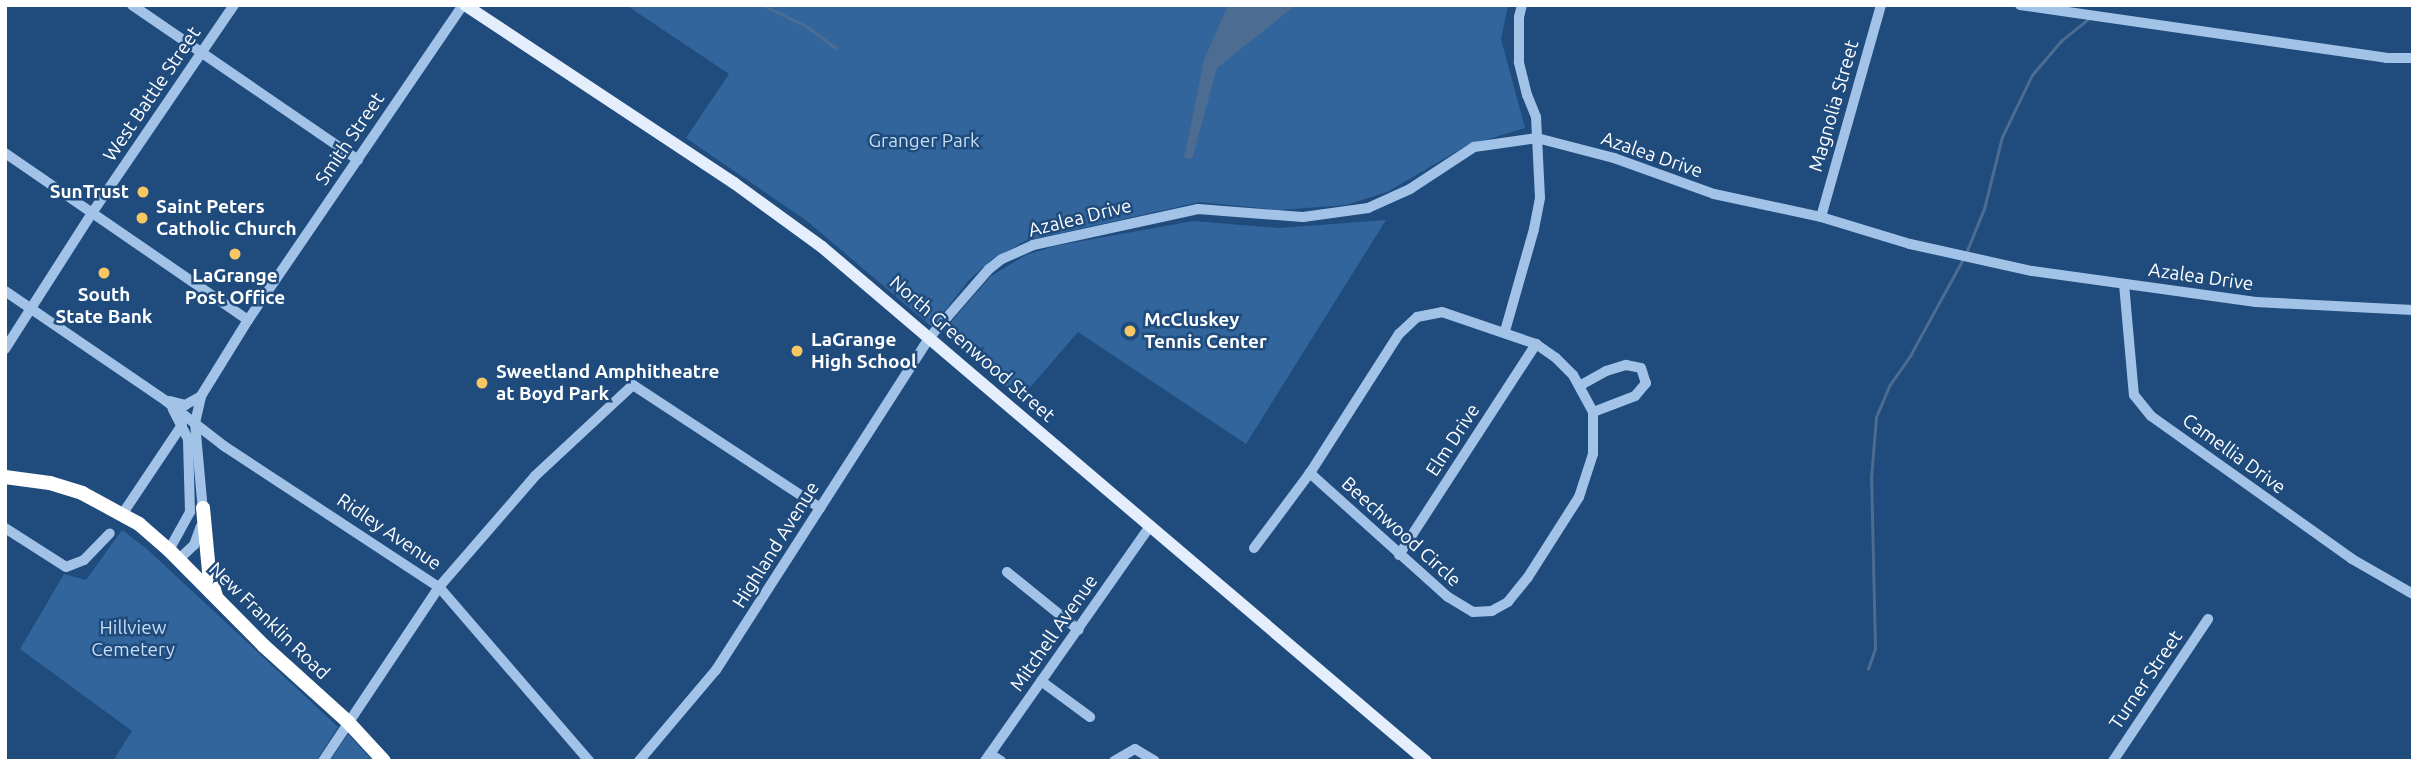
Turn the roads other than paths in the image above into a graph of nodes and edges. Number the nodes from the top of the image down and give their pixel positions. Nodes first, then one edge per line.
1 (132, 5) edge
2 (234, 5) edge
3 (464, 5) edge
4 (1522, 5) edge
5 (1881, 5) edge
6 (2020, 5) edge
7 (201, 52) junction
8 (2413, 58) edge
9 (1538, 138) junction
10 (5, 153) edge
11 (358, 160) junction
12 (92, 213) junction
13 (1821, 217) junction
14 (2124, 284) junction
15 (5, 291) edge
16 (266, 293) junction
17 (231, 308) junction
18 (31, 309) junction
19 (2413, 310) edge
20 (248, 320) junction
21 (1505, 331) junction
22 (929, 338) junction
23 (1536, 344) junction
24 (5, 349) edge
25 (1581, 385) junction
26 (201, 396) junction
27 (166, 401) junction
28 (1593, 412) junction
29 (195, 423) junction
30 (182, 425) junction
31 (1310, 473) junction
32 (5, 477) edge
33 (203, 508) junction
34 (820, 508) junction
35 (123, 513) junction
36 (1150, 526) junction
37 (5, 528) edge
38 (110, 533) dead end
39 (1254, 548) dead end
40 (174, 554) junction
41 (1399, 555) junction
42 (1007, 572) dead end
43 (439, 587) junction
44 (2413, 594) edge
45 (216, 599) junction
46 (2208, 619) dead end
47 (1079, 630) junction
48 (1041, 681) junction
49 (1090, 717) dead end
50 (348, 722) junction
51 (988, 757) edge
52 (323, 761) edge
53 (384, 761) edge
54 (589, 761) edge
55 (639, 761) edge
56 (1001, 761) edge
57 (1114, 761) edge
58 (1155, 761) edge
59 (1426, 761) edge
60 (2113, 761) edge

1 - 7 street
2 - 7 street, West Battle Street
3 - 11 street, Smith Street
3 - 22 main road, North Greenwood Street
4 - 9 street
5 - 13 street, Magnolia Street
6 - 8 street
7 - 11 street
7 - 12 street, West Battle Street
9 - 13 street, Azalea Drive
9 - 21 street
9 - 22 street, Azalea Drive
10 - 12 street
11 - 16 street, Smith Street
12 - 17 street
12 - 18 street, West Battle Street
13 - 14 street, Azalea Drive
14 - 19 street, Azalea Drive
14 - 44 street, Camellia Drive
15 - 18 street, Ridley Avenue
16 - 17 street, Smith Street
16 - 20 street, Smith Street
17 - 20 street
18 - 24 street, West Battle Street
18 - 27 street, Ridley Avenue
20 - 26 street, Smith Street
21 - 23 street, Beechwood Circle
21 - 31 street, Beechwood Circle
22 - 34 street, Highland Avenue
22 - 36 main road, North Greenwood Street
23 - 25 street, Beechwood Circle
23 - 41 street, Elm Drive
25 - 28 street, Beechwood Circle
25 - 28 street
26 - 27 street
26 - 29 street, Smith Street
27 - 29 street, Ridley Avenue
27 - 30 street, Ridley Avenue
28 - 41 street, Beechwood Circle
29 - 33 street, Smith Street
29 - 43 street, Ridley Avenue
30 - 35 street
30 - 40 street
31 - 39 street, Beechwood Circle
31 - 41 street, Beechwood Circle
32 - 35 highway, New Franklin Road
33 - 40 street, Smith Street
33 - 45 highway
34 - 43 street
34 - 55 street, Highland Avenue
35 - 40 highway, New Franklin Road
36 - 47 street, Mitchell Avenue
36 - 59 main road, North Greenwood Street
37 - 38 street
40 - 45 highway, New Franklin Road
42 - 47 street
43 - 50 street
43 - 54 street, Ridley Avenue
45 - 50 highway, New Franklin Road
46 - 60 street, Turner Street
47 - 48 street, Mitchell Avenue
48 - 49 street
48 - 51 street, Mitchell Avenue
50 - 52 street
50 - 53 highway, New Franklin Road
51 - 56 street
57 - 58 street

